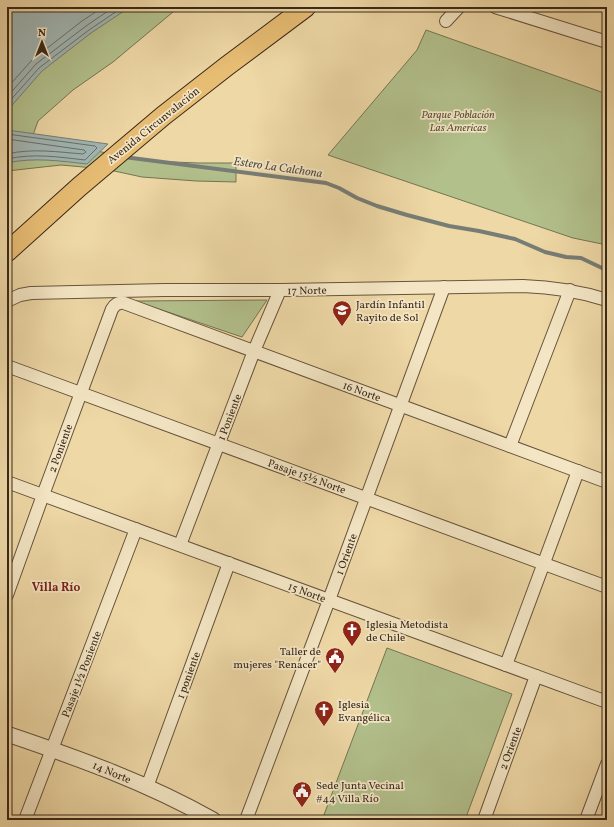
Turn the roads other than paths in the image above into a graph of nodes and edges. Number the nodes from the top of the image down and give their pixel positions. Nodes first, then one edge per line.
1 (306, 7) edge
2 (459, 7) edge
3 (495, 7) edge
4 (446, 21) dead end
5 (607, 42) edge
6 (7, 252) edge
7 (444, 287) junction
8 (280, 290) junction
9 (570, 290) junction
10 (607, 300) edge
11 (7, 301) edge
12 (116, 304) joint
13 (254, 351) junction
14 (7, 366) edge
15 (81, 393) junction
16 (401, 406) junction
17 (219, 444) junction
18 (510, 446) junction
19 (578, 471) junction
20 (606, 480) edge
21 (7, 482) edge
22 (43, 495) junction
23 (366, 498) junction
24 (136, 529) junction
25 (180, 545) junction
26 (229, 563) junction
27 (544, 564) junction
28 (607, 587) edge
29 (7, 595) edge
30 (329, 600) junction
31 (506, 665) junction
32 (536, 676) junction
33 (607, 702) edge
34 (7, 734) edge
35 (52, 750) junction
36 (607, 764) edge
37 (147, 787) junction
38 (26, 820) edge
39 (213, 820) edge
40 (246, 820) edge
41 (484, 820) edge
42 (586, 820) edge

1 - 6 main road, Avenida Circunvalación
2 - 4 street
3 - 5 street
7 - 8 street, 17 Norte
7 - 9 street, 17 Norte
7 - 16 street, 1 Oriente
8 - 11 street, 17 Norte
8 - 13 street, 1 Poniente
9 - 10 street, 17 Norte
9 - 18 street
12 - 13 street, 16 Norte
12 - 15 street, 2 Poniente
13 - 16 street, 16 Norte
13 - 17 street, 1 Poniente
14 - 15 street, Pasaje 15½ Norte
15 - 17 street, Pasaje 15½ Norte
15 - 22 street, 2 Poniente
16 - 18 street, 16 Norte
16 - 23 street, 1 Oriente
17 - 23 street, Pasaje 15½ Norte
17 - 25 street, 1 Poniente
18 - 19 street, 16 Norte
19 - 20 street, 16 Norte
19 - 27 street
21 - 22 street, 15 Norte
22 - 24 street, 15 Norte
22 - 29 street, 2 Poniente
23 - 27 street, Pasaje 15½ Norte
23 - 30 street, 1 Oriente
24 - 25 street, 15 Norte
24 - 35 street, Pasaje 1½ Poniente
25 - 26 street, 15 Norte
26 - 30 street, 15 Norte
26 - 37 street, 1 poniente
27 - 28 street, Pasaje 15½ Norte
27 - 31 street
30 - 31 street, 15 Norte
30 - 40 street, 1 Oriente
31 - 32 street, 15 Norte
32 - 33 street, 15 Norte
32 - 41 street, 2 Oriente
34 - 35 street, 14 Norte
35 - 37 street, 14 Norte
35 - 38 street, Pasaje 1½ Poniente
36 - 42 street
37 - 39 street, 14 Norte

